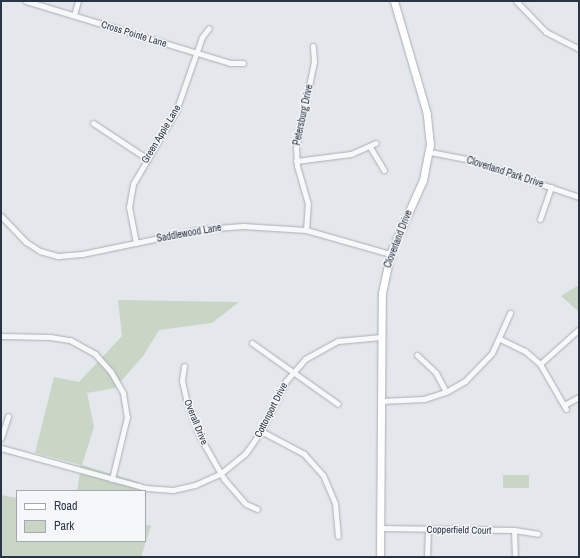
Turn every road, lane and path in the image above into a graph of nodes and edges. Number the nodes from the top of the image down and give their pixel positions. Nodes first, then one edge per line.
1 (26, 1) edge
2 (78, 1) edge
3 (394, 1) edge
4 (516, 1) edge
5 (74, 15) junction
6 (209, 28) dead end
7 (313, 46) dead end
8 (579, 49) edge
9 (197, 53) junction
10 (243, 62) dead end
11 (93, 123) dead end
12 (376, 143) dead end
13 (370, 147) junction
14 (430, 152) junction
15 (146, 158) junction
16 (296, 161) junction
17 (384, 170) dead end
18 (551, 187) junction
19 (579, 197) edge
20 (1, 216) edge
21 (540, 219) dead end
22 (306, 230) junction
23 (136, 243) junction
24 (390, 254) junction
25 (510, 313) dead end
26 (579, 329) edge
27 (1, 336) edge
28 (381, 337) junction
29 (500, 339) junction
30 (252, 343) dead end
31 (417, 355) dead end
32 (540, 364) junction
33 (184, 366) dead end
34 (292, 372) junction
35 (446, 392) junction
36 (579, 397) edge
37 (381, 401) junction
38 (338, 404) dead end
39 (8, 416) dead end
40 (261, 431) junction
41 (1, 438) edge
42 (1, 448) edge
43 (220, 474) junction
44 (112, 479) junction
45 (257, 510) dead end
46 (380, 528) junction
47 (428, 529) junction
48 (514, 530) junction
49 (538, 534) dead end
50 (338, 536) dead end
51 (380, 557) edge
52 (427, 557) edge
53 (516, 557) edge

1 - 5 street, Cross Pointe Lane
2 - 5 street
3 - 14 main road, Cloverland Drive
4 - 8 street
5 - 9 street, Cross Pointe Lane
6 - 9 street, Green Apple Lane
7 - 16 street, Petersburg Drive
9 - 10 street, Cross Pointe Lane
9 - 15 street, Green Apple Lane
11 - 15 street
12 - 13 street
13 - 16 street
13 - 17 street
14 - 18 street, Cloverland Park Drive
14 - 24 main road, Cloverland Drive
15 - 23 street, Green Apple Lane
16 - 22 street, Petersburg Drive
18 - 19 street, Cloverland Park Drive
18 - 21 street
20 - 23 street, Saddlewood Lane
22 - 23 street, Saddlewood Lane
22 - 24 street, Saddlewood Lane
24 - 28 main road, Cloverland Drive
25 - 29 street
26 - 32 street
27 - 44 street
28 - 34 street, Cottonport Drive
28 - 37 main road, Cloverland Drive
29 - 32 street
29 - 35 street
30 - 34 street
31 - 35 street
32 - 36 street
33 - 43 street, Overall Drive
34 - 38 street
34 - 40 street, Cottonport Drive
35 - 37 street
37 - 46 main road, Cloverland Drive
39 - 41 street
40 - 43 street, Cottonport Drive
40 - 50 street
42 - 44 street, Cottonport Drive
43 - 44 street, Cottonport Drive
43 - 45 street, Overall Drive
46 - 47 street, Copperfield Court
46 - 51 main road, Cloverland Drive
47 - 48 street, Copperfield Court
47 - 52 street
48 - 49 street, Copperfield Court
48 - 53 street

